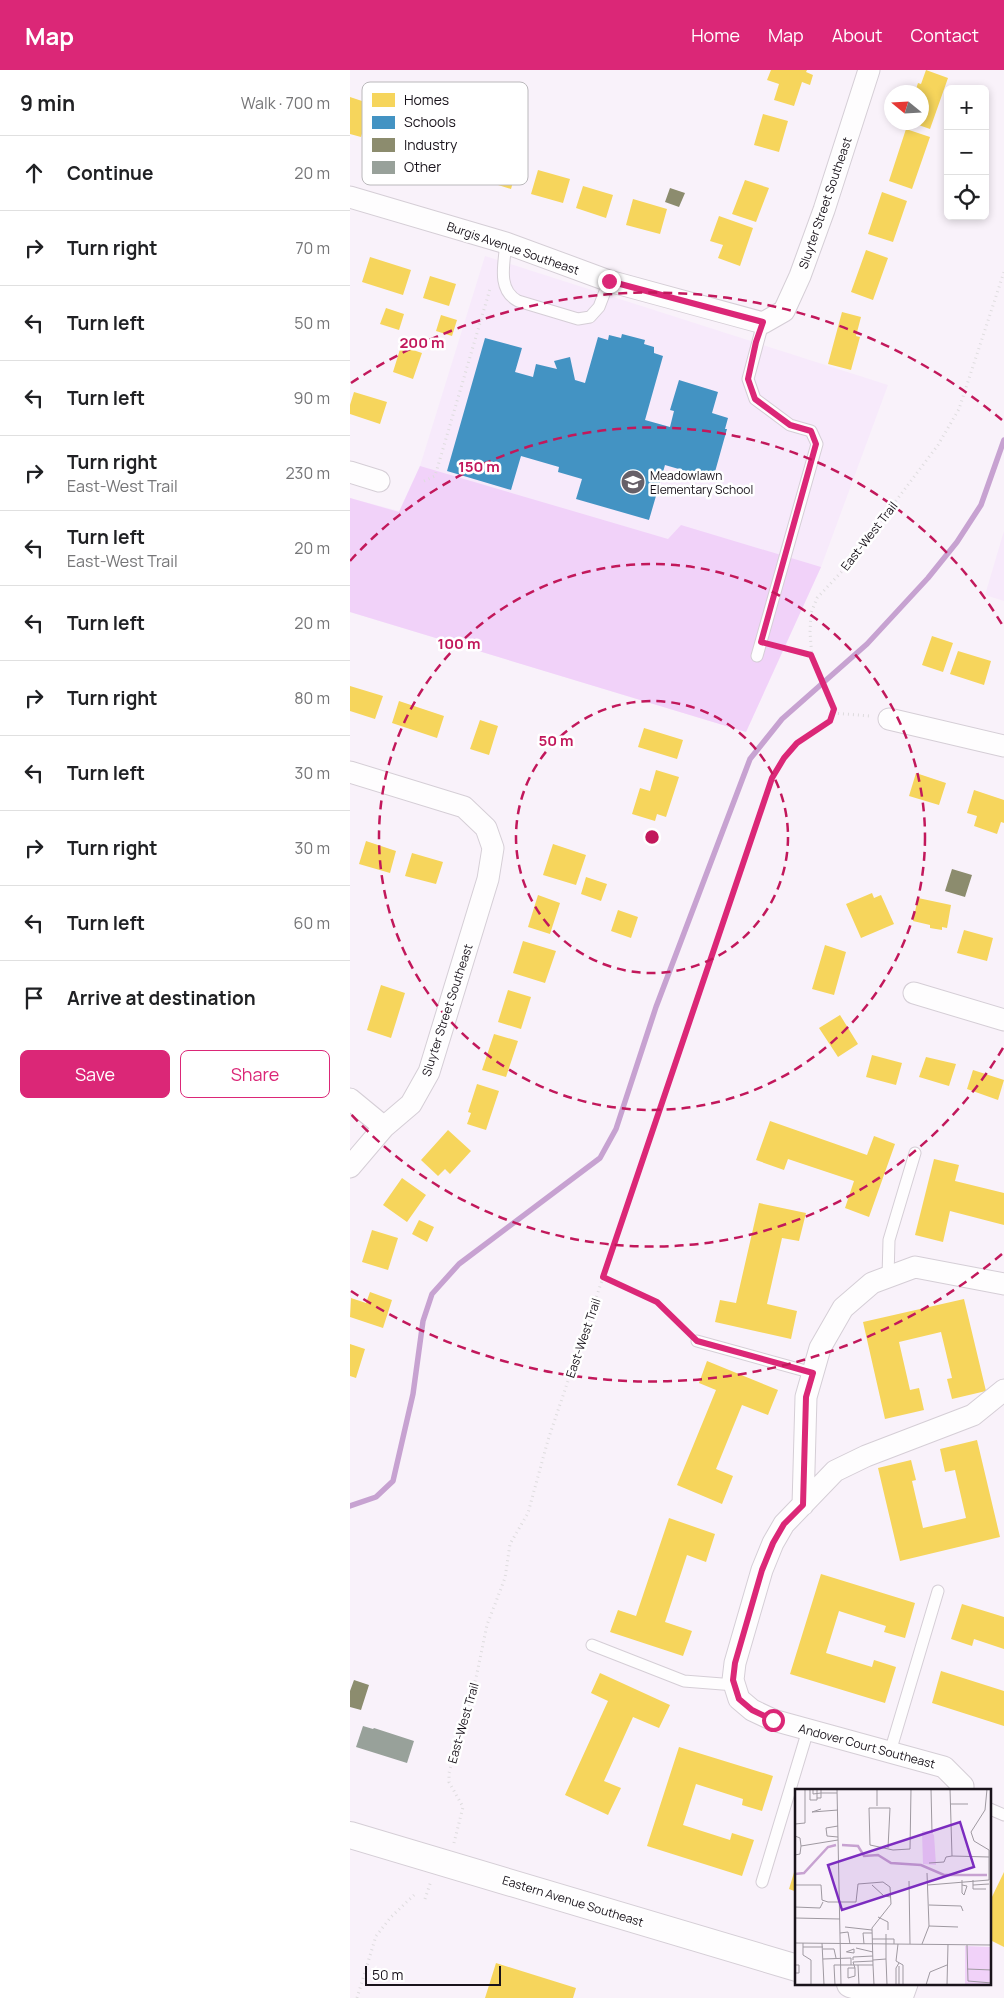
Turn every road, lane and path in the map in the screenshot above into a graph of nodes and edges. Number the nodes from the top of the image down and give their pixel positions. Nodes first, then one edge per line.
1 (869, 70) edge
2 (350, 197) edge
3 (506, 243) junction
4 (1004, 272) edge
5 (609, 281) junction
6 (492, 285) dead end
7 (763, 322) junction
8 (350, 472) edge
9 (379, 481) dead end
10 (424, 482) dead end
11 (761, 642) junction
12 (756, 656) dead end
13 (811, 657) junction
14 (833, 713) junction
15 (889, 718) joint
16 (1004, 746) edge
17 (350, 772) edge
18 (914, 993) dead end
19 (1004, 1020) edge
20 (350, 1099) edge
21 (384, 1127) junction
22 (915, 1153) dead end
23 (350, 1167) edge
24 (603, 1277) junction
25 (888, 1277) junction
26 (1004, 1284) edge
27 (697, 1341) joint
28 (813, 1373) junction
29 (1004, 1390) edge
30 (803, 1505) junction
31 (938, 1592) dead end
32 (592, 1645) dead end
33 (734, 1685) junction
34 (808, 1730) junction
35 (890, 1752) junction
36 (963, 1789) edge
37 (992, 1810) edge
38 (1004, 1815) edge
39 (350, 1835) edge
40 (444, 1863) junction
41 (762, 1882) dead end
42 (414, 1895) dead end
43 (795, 1968) edge
44 (857, 1986) edge
45 (906, 1986) edge
46 (357, 1998) edge
47 (896, 1998) edge
48 (902, 1998) edge

1 - 7 street, Sluyter Street Southeast
2 - 3 street, Burgis Avenue Southeast
3 - 5 street, Burgis Avenue Southeast
3 - 5 lane
4 - 13 path, East-West Trail
5 - 7 street, Burgis Avenue Southeast
6 - 10 path
7 - 11 lane
8 - 9 street
11 - 12 lane
11 - 13 path
13 - 14 path, East-West Trail
14 - 15 path
14 - 24 path, East-West Trail
15 - 16 street
17 - 21 street, Sluyter Street Southeast
18 - 19 street
20 - 21 street
21 - 23 street, Sluyter Street Southeast
22 - 25 lane
24 - 27 path
24 - 40 path, East-West Trail
25 - 26 street
25 - 28 street
27 - 28 lane
28 - 30 street
29 - 30 street
30 - 33 street
31 - 35 lane
32 - 33 lane
33 - 34 street, Andover Court Southeast
34 - 35 street, Andover Court Southeast
34 - 41 lane
35 - 36 street, Andover Court Southeast
37 - 38 lane
39 - 40 street, Eastern Avenue Southeast
40 - 43 street, Eastern Avenue Southeast
42 - 46 path
44 - 47 street
45 - 48 street

